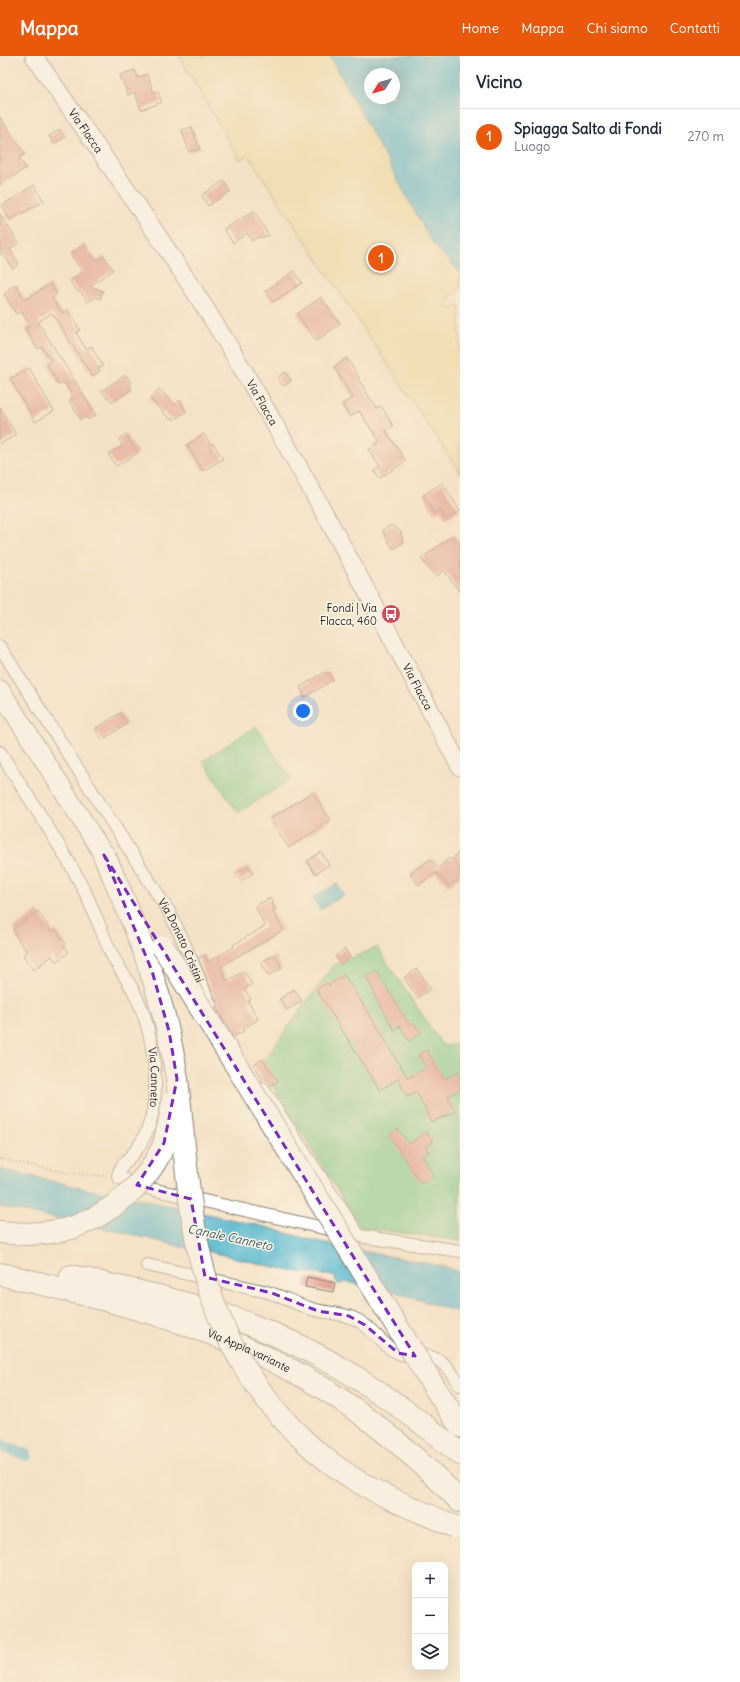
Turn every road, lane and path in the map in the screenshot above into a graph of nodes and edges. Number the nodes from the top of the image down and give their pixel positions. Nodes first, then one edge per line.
1 (34, 56) edge
2 (0, 647) edge
3 (0, 690) edge
4 (0, 752) edge
5 (460, 767) edge
6 (104, 855) joint
7 (155, 952) junction
8 (177, 1079) junction
9 (0, 1159) edge
10 (118, 1176) junction
11 (0, 1232) edge
12 (359, 1236) junction
13 (460, 1251) edge
14 (0, 1258) edge
15 (147, 1265) dead end
16 (0, 1274) edge
17 (460, 1385) edge
18 (460, 1426) edge
19 (460, 1454) edge
20 (460, 1501) edge
21 (457, 1529) edge

1 - 5 main road, Via Flacca
2 - 12 street, Via Donato Cristini
3 - 6 main road
4 - 10 street, Via Canneto
6 - 7 highway
7 - 8 highway
7 - 18 highway, bridge
8 - 11 highway, bridge
8 - 21 highway, bridge
9 - 10 path
10 - 12 street
12 - 13 street
14 - 19 highway, Via Appia variante
15 - 17 street
16 - 20 highway, Via Appia variante

